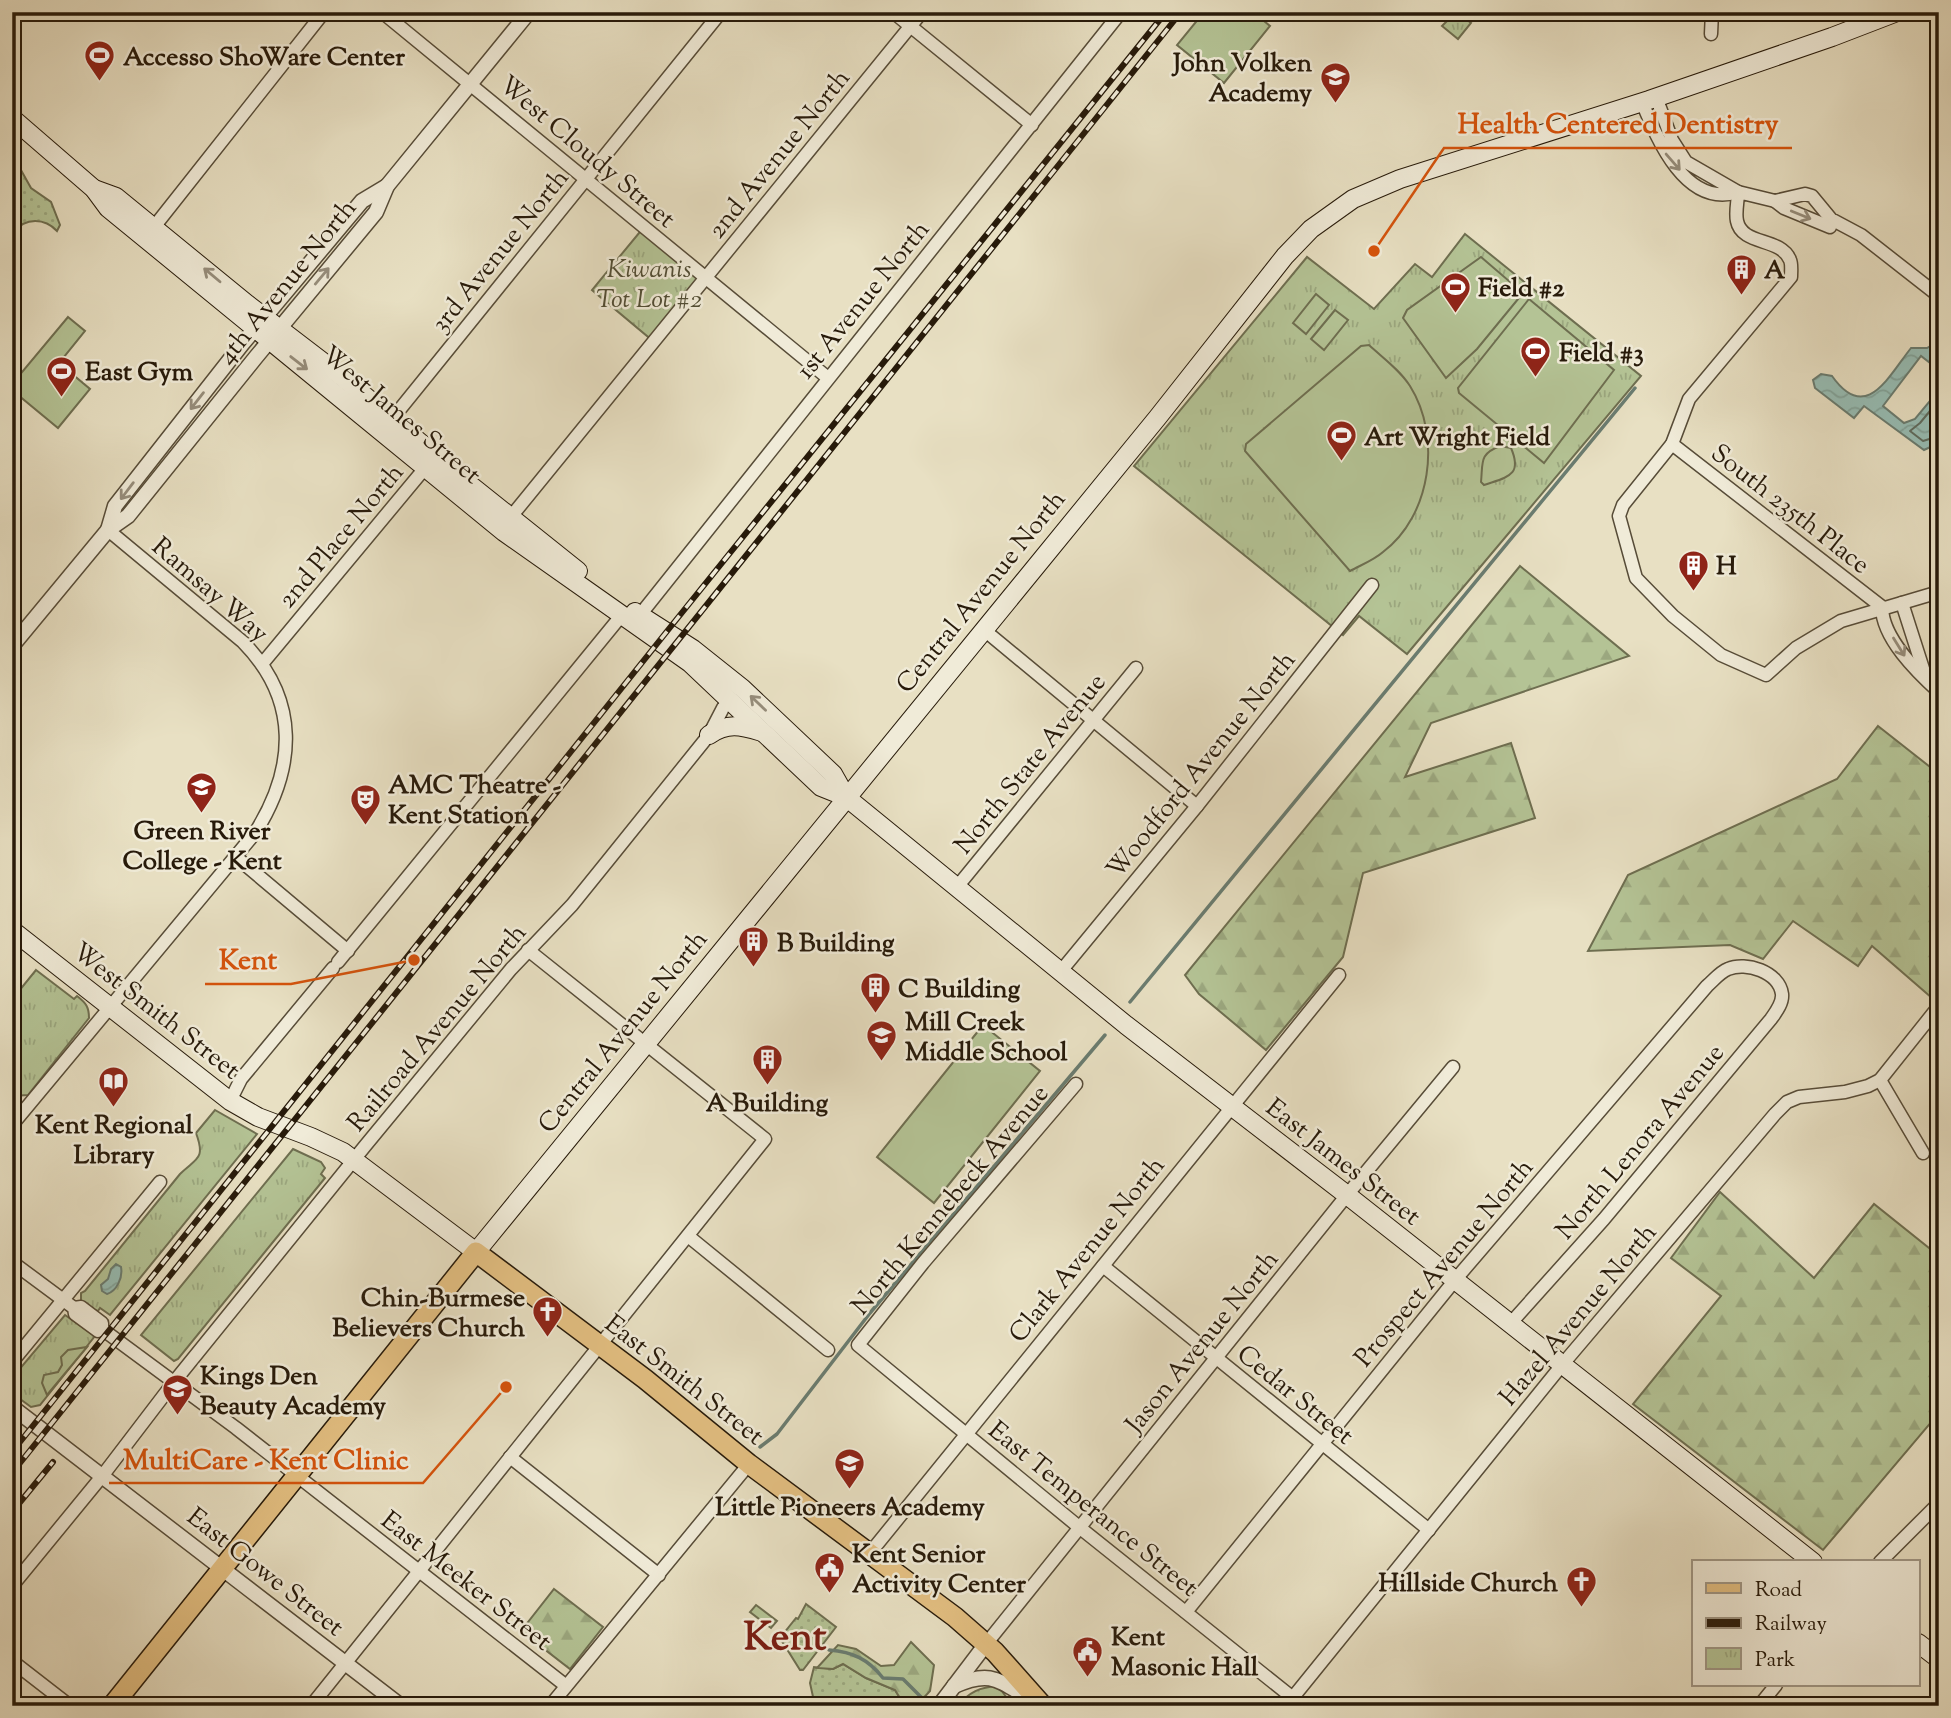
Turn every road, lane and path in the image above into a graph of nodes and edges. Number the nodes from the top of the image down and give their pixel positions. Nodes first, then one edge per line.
1 (324, 12) edge
2 (382, 12) edge
3 (529, 12) edge
4 (722, 12) edge
5 (893, 12) edge
6 (922, 12) edge
7 (1121, 12) edge
8 (1712, 12) edge
9 (1897, 12) edge
10 (910, 26) junction
11 (1711, 34) dead end
12 (471, 84) junction
13 (1649, 99) junction
14 (12, 118) edge
15 (1032, 125) junction
16 (587, 178) junction
17 (387, 186) junction
18 (94, 189) junction
19 (1738, 192) junction
20 (1775, 201) junction
21 (1830, 223) junction
22 (154, 227) junction
23 (705, 277) junction
24 (1939, 296) edge
25 (260, 323) junction
26 (275, 335) junction
27 (828, 378) junction
28 (392, 419) junction
29 (1672, 444) junction
30 (425, 468) junction
31 (484, 496) junction
32 (510, 518) junction
33 (108, 530) junction
34 (1373, 585) dead end
35 (1939, 592) edge
36 (1902, 603) junction
37 (1882, 607) junction
38 (640, 615) junction
39 (621, 616) junction
40 (983, 629) junction
41 (12, 646) edge
42 (690, 663) joint
43 (262, 664) junction
44 (1136, 668) dead end
45 (1927, 681) junction
46 (1939, 692) edge
47 (730, 700) junction
48 (1093, 721) junction
49 (764, 732) junction
50 (709, 735) junction
51 (846, 797) junction
52 (1197, 806) junction
53 (236, 857) junction
54 (957, 887) junction
55 (12, 930) edge
56 (528, 950) junction
57 (348, 951) junction
58 (1061, 971) junction
59 (1339, 975) dead end
60 (1773, 979) joint
61 (1939, 1006) edge
62 (111, 1007) junction
63 (647, 1044) junction
64 (1453, 1067) dead end
65 (1880, 1080) junction
66 (1076, 1084) dead end
67 (230, 1101) junction
68 (1230, 1107) junction
69 (17, 1111) edge
70 (274, 1123) joint
71 (12, 1125) edge
72 (1923, 1153) dead end
73 (354, 1160) junction
74 (160, 1182) dead end
75 (1347, 1195) junction
76 (688, 1236) junction
77 (476, 1252) junction
78 (12, 1262) edge
79 (1103, 1266) junction
80 (1455, 1280) junction
81 (69, 1304) junction
82 (1510, 1324) junction
83 (601, 1345) junction
84 (858, 1345) joint
85 (828, 1350) dead end
86 (1216, 1359) junction
87 (12, 1362) edge
88 (1562, 1365) junction
89 (174, 1382) junction
90 (12, 1406) edge
91 (966, 1434) junction
92 (1321, 1444) junction
93 (510, 1457) junction
94 (750, 1464) junction
95 (103, 1475) junction
96 (297, 1476) junction
97 (1939, 1503) edge
98 (1079, 1527) junction
99 (1429, 1530) junction
100 (870, 1553) junction
101 (1810, 1560) edge
102 (1882, 1560) edge
103 (222, 1568) junction
104 (418, 1570) junction
105 (659, 1575) junction
106 (12, 1586) edge
107 (1186, 1612) junction
108 (986, 1644) junction
109 (1920, 1645) edge
110 (1939, 1659) edge
111 (12, 1661) edge
112 (345, 1663) junction
113 (565, 1685) junction
114 (954, 1686) junction
115 (1775, 1686) edge
116 (1294, 1703) edge
117 (71, 1706) edge
118 (112, 1706) edge
119 (311, 1706) edge
120 (401, 1706) edge
121 (550, 1706) edge
122 (939, 1706) edge
123 (1043, 1706) edge
124 (1759, 1706) edge

1 - 22 street
2 - 12 street, West Cloudy Street
3 - 12 street, 4th Avenue North
4 - 16 street, 3rd Avenue North
5 - 10 street
6 - 10 street, 2nd Avenue North
7 - 15 street, 1st Avenue North
8 - 11 street
9 - 13 main road, Central Avenue North
10 - 15 street
10 - 23 street, 2nd Avenue North
12 - 16 street, West Cloudy Street
12 - 17 street, 4th Avenue North
13 - 19 street
13 - 40 main road, Central Avenue North
14 - 18 main road, West James Street
15 - 27 street, 1st Avenue North
16 - 23 street, West Cloudy Street
16 - 28 street, 3rd Avenue North
17 - 25 street, 4th Avenue North
26 -> 17 street, 4th Avenue North
18 - 22 main road, West James Street
18 - 25 main road, West James Street
19 - 20 street
19 - 29 street
20 -> 21 street
20 - 21 street
21 - 24 street
25 -> 22 main road, West James Street
23 - 27 street, West Cloudy Street
23 - 32 street, 2nd Avenue North
25 - 26 main road, West James Street
25 -> 33 street, 4th Avenue North
26 - 28 main road, West James Street
26 -> 30 main road, West James Street
26 - 33 street, 4th Avenue North
27 - 38 street, 1st Avenue North
28 - 31 main road, West James Street
29 - 37 street, South 235th Place
29 - 37 street
30 - 31 main road
30 - 39 main road, West James Street
30 - 43 street, 2nd Place North
31 - 32 main road, West James Street
32 - 38 main road, West James Street
33 - 41 street, 4th Avenue North
33 - 43 street, Ramsay Way
34 - 52 street, Woodford Avenue North
35 - 36 street
36 - 37 street
36 - 45 street
37 -> 45 street
51 -> 38 main road, East James Street
39 - 42 main road, West James Street
39 - 57 street
40 - 48 street
40 - 51 main road, Central Avenue North
42 - 47 main road, East James Street
43 - 53 street, Ramsay Way
44 - 48 street, North State Avenue
45 - 46 street
47 - 49 main road, East James Street
47 - 50 street, Railroad Avenue North
48 - 52 street
48 - 54 street, North State Avenue
49 - 50 main road
49 - 51 main road, East James Street
50 - 56 street, Railroad Avenue North
51 - 54 main road, East James Street
51 - 63 main road, Central Avenue North
52 - 58 street, Woodford Avenue North
53 - 57 street
53 - 62 street, Ramsay Way
54 - 58 main road, East James Street
55 - 62 main road, West Smith Street
56 - 63 street
56 - 73 street, Railroad Avenue North
57 - 67 street
58 - 68 main road, East James Street
59 - 68 street, Clark Avenue North
60 - 80 street, Prospect Avenue North
60 - 82 street, North Lenora Avenue
61 - 65 street
62 - 67 main road, West Smith Street
62 - 69 street
63 - 76 street
63 - 77 main road, Central Avenue North
64 - 75 street, Jason Avenue North
65 - 72 street
65 - 88 street, Hazel Avenue North
66 - 84 street, North Kennebeck Avenue
67 - 70 main road, West Smith Street
68 - 75 main road, East James Street
68 - 79 street, Clark Avenue North
69 - 71 street
70 - 73 main road, East Smith Street
73 - 77 main road, East Smith Street
73 - 89 street, Railroad Avenue North
74 - 81 street
75 - 80 main road, East James Street
75 - 86 street, Jason Avenue North
76 - 83 street
76 - 85 street
77 - 83 main road, East Smith Street
77 - 96 main road, Central Avenue North
78 - 81 street, East Meeker Street
79 - 86 street, Cedar Street
79 - 91 street, Clark Avenue North
80 - 82 main road, East James Street
80 - 92 street, Prospect Avenue North
81 - 87 street
81 - 89 street, East Meeker Street
82 - 88 main road, East James Street
83 - 93 street
83 - 94 main road, East Smith Street
84 - 91 street, East Temperance Street
86 - 92 street, Cedar Street
86 - 98 street, Jason Avenue North
88 - 99 street, Hazel Avenue North
88 - 101 main road, East James Street
89 - 95 street, Railroad Avenue North
89 - 96 street, East Meeker Street
90 - 95 street, East Gowe Street
91 - 98 street, East Temperance Street
91 - 100 street, Clark Avenue North
92 - 99 street, Cedar Street
92 - 107 street, Prospect Avenue North
93 - 104 street
93 - 105 street
94 - 100 main road, East Smith Street
94 - 105 street
95 - 103 street, East Gowe Street
95 - 106 street, Railroad Avenue North
96 - 103 main road, Central Avenue North
96 - 104 street, East Meeker Street
97 - 102 street
98 - 107 street, East Temperance Street
98 - 108 street, Jason Avenue North
99 - 116 street, Hazel Avenue North
100 - 108 main road, East Smith Street
103 - 112 street, East Gowe Street
103 - 118 main road, Central Avenue North
104 - 112 street
104 - 113 street, East Meeker Street
105 - 113 street
107 - 116 street, East Temperance Street
108 - 114 street
108 - 123 main road, East Smith Street
109 - 110 main road
111 - 117 street
112 - 119 street
112 - 120 street, East Gowe Street
113 - 121 street
114 - 122 street
114 - 123 street
115 - 124 street

